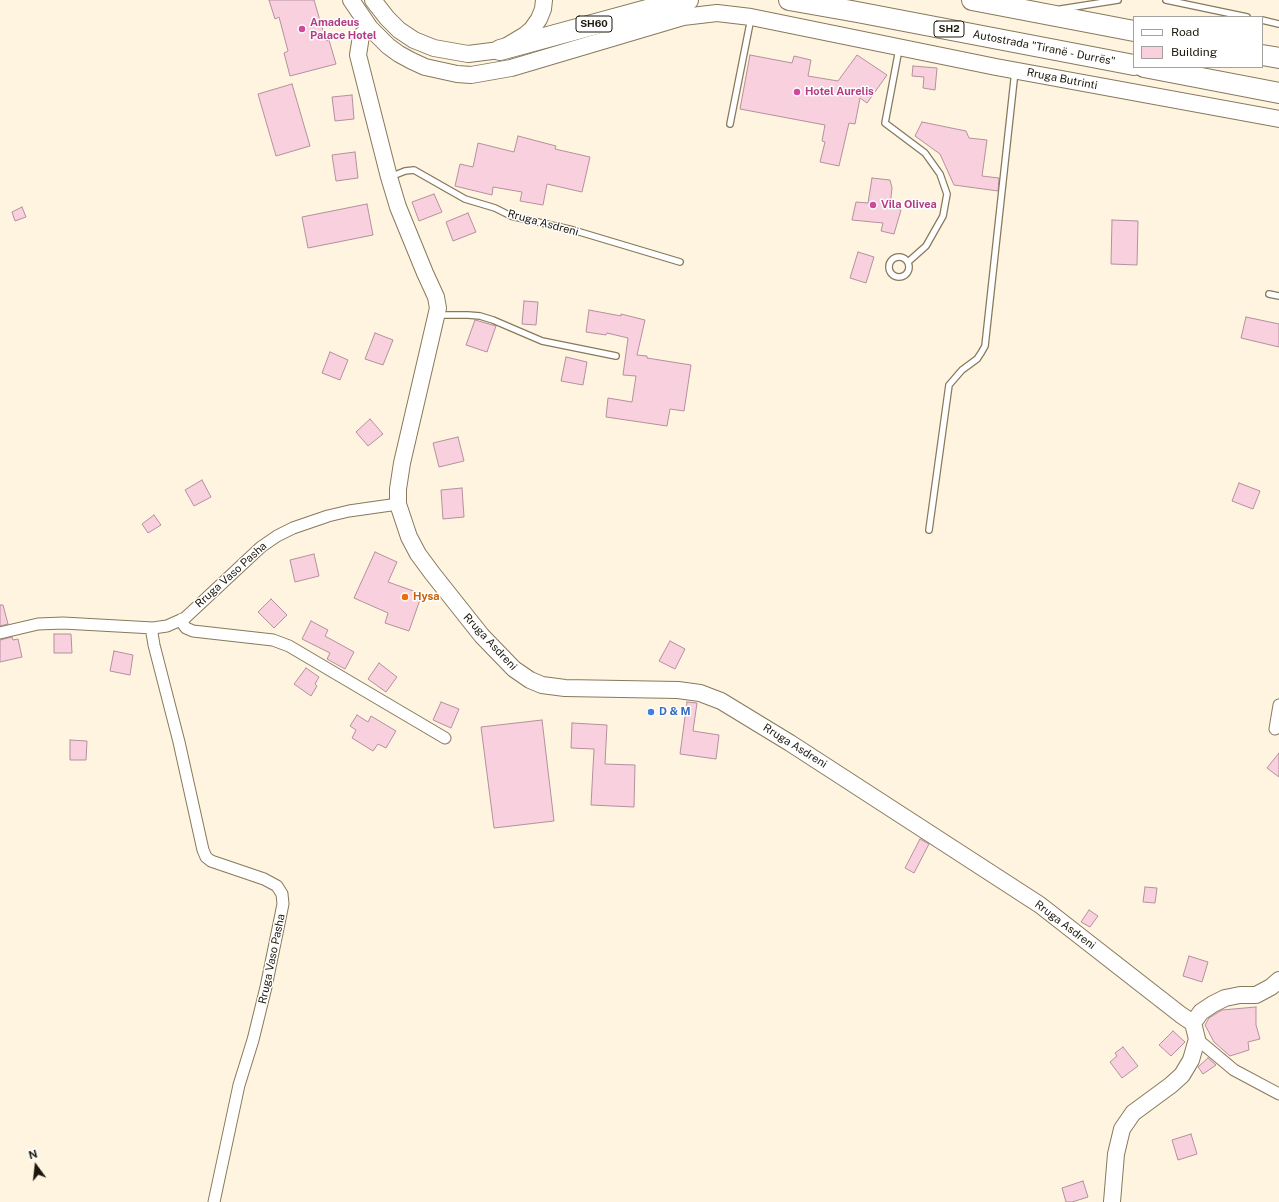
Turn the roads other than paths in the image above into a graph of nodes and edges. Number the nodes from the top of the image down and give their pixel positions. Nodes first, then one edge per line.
1 (351, 0) edge
2 (373, 0) edge
3 (544, 0) edge
4 (688, 0) edge
5 (790, 0) edge
6 (972, 0) edge
7 (1118, 0) edge
8 (1166, 0) edge
9 (716, 7) edge
10 (1035, 8) junction
11 (1242, 16) edge
12 (751, 17) junction
13 (1263, 20) edge
14 (1279, 24) edge
15 (370, 28) junction
16 (1133, 30) edge
17 (900, 47) junction
18 (500, 50) junction
19 (1263, 55) edge
20 (1279, 58) edge
21 (1133, 65) edge
22 (1149, 68) edge
23 (1016, 71) junction
24 (1279, 93) edge
25 (1279, 119) edge
26 (730, 124) dead end
27 (389, 177) junction
28 (680, 262) dead end
29 (908, 262) dead end
30 (1269, 294) dead end
31 (1279, 296) edge
32 (438, 315) junction
33 (616, 356) dead end
34 (398, 504) junction
35 (929, 530) dead end
36 (182, 619) junction
37 (153, 628) junction
38 (0, 633) edge
39 (1279, 705) edge
40 (1275, 729) dead end
41 (446, 738) dead end
42 (1279, 980) edge
43 (1194, 1022) junction
44 (1198, 1039) junction
45 (1279, 1094) edge
46 (214, 1202) edge
47 (1112, 1202) edge

1 - 15 street, Rruga Butrinti
2 - 18 street, SH60
3 - 18 street
4 - 18 highway, SH60
5 - 21 highway, Autostrada "Tiranë - Durrës" / SH2
6 - 10 highway
7 - 10 lane
8 - 11 lane
9 - 12 street, Rruga Butrinti
9 - 15 street, Rruga Butrinti
10 - 16 highway
12 - 17 street, Rruga Butrinti
12 - 26 lane
13 - 14 lane
15 - 27 street, Rruga Asdreni
17 - 23 street, Rruga Butrinti
17 - 29 lane
19 - 20 highway
22 - 24 highway
23 - 25 street, Rruga Butrinti
23 - 35 lane
27 - 28 lane, Rruga Asdreni
27 - 32 street, Rruga Asdreni
30 - 31 lane
32 - 33 lane
32 - 34 street, Rruga Asdreni
34 - 36 street, Rruga Vaso Pasha
34 - 43 street, Rruga Asdreni
36 - 37 street, Rruga Vaso Pasha
36 - 41 street
37 - 38 street
37 - 46 street, Rruga Vaso Pasha
39 - 40 street
42 - 43 street
43 - 44 street
44 - 45 street
44 - 47 street

